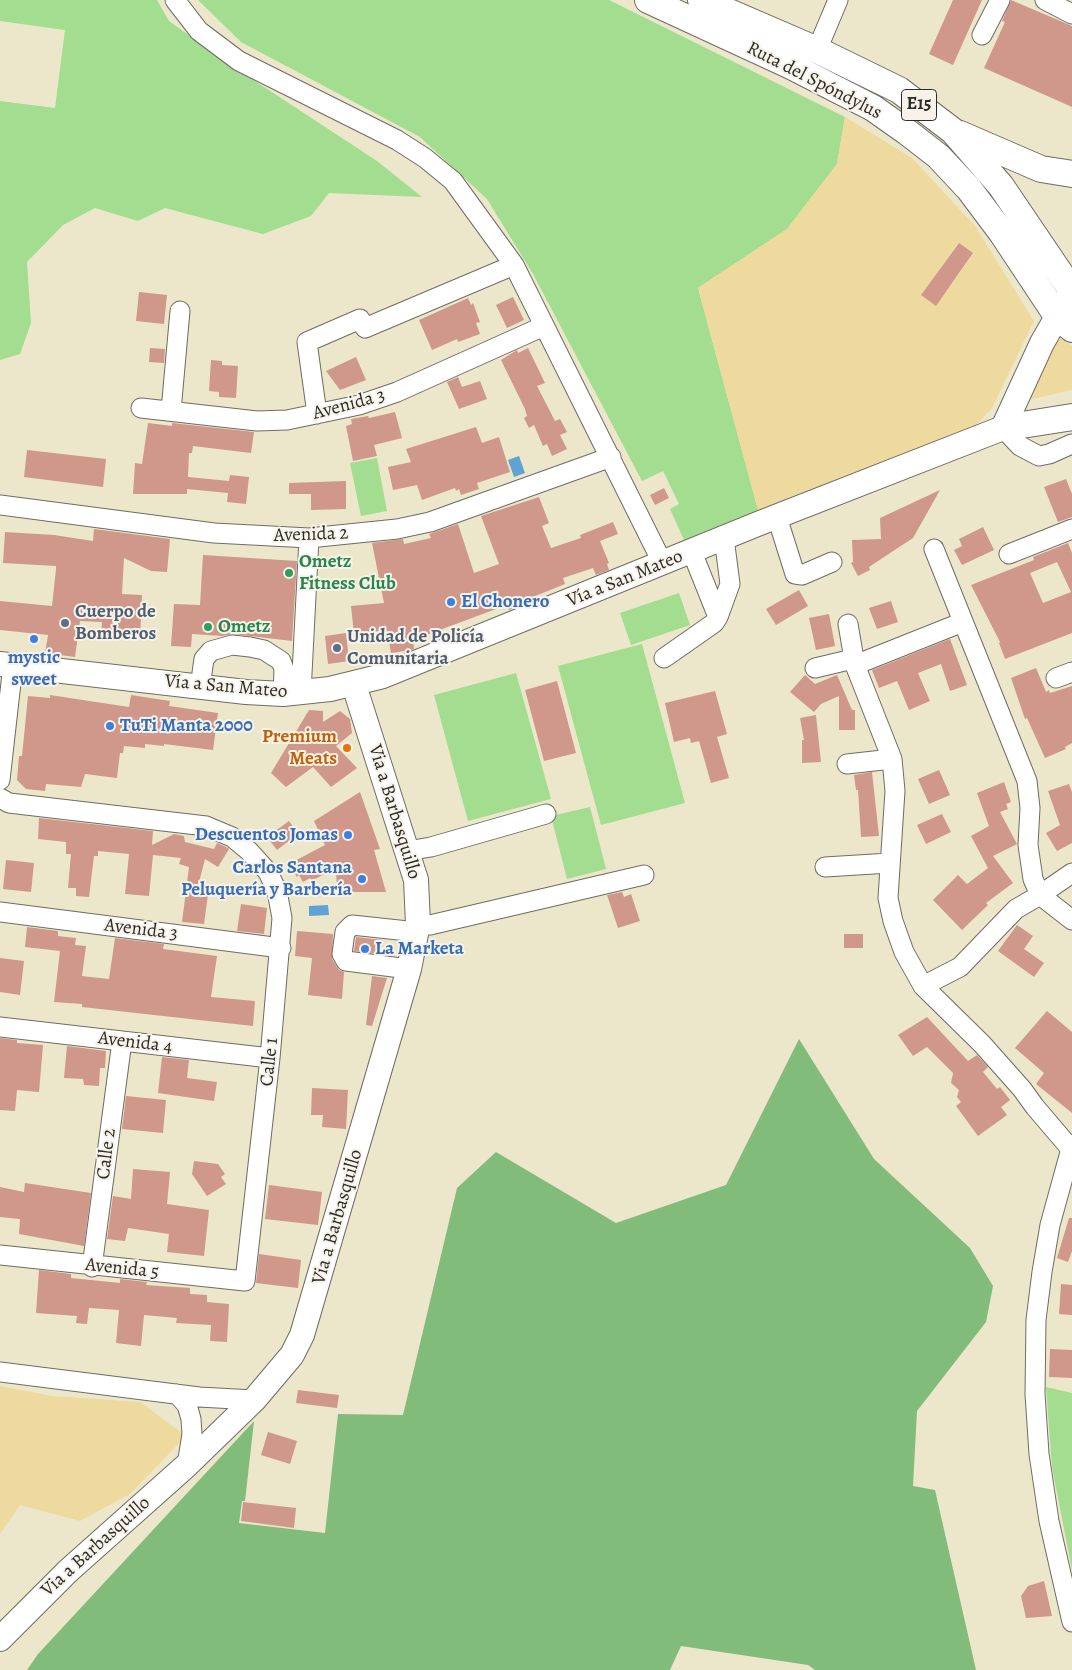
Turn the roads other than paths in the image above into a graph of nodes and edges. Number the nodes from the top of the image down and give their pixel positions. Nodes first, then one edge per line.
1 (175, 0) edge
2 (648, 0) edge
3 (701, 0) edge
4 (838, 0) edge
5 (1000, 0) edge
6 (1045, 0) edge
7 (1072, 14) edge
8 (982, 35) dead end
9 (817, 50) junction
10 (953, 131) junction
11 (1072, 174) edge
12 (514, 265) junction
13 (1072, 291) edge
14 (180, 311) dead end
15 (1064, 322) edge
16 (544, 326) junction
17 (141, 408) dead end
18 (171, 411) junction
19 (317, 414) junction
20 (1072, 417) edge
21 (1003, 428) junction
22 (1072, 444) edge
23 (611, 457) junction
24 (0, 505) edge
25 (777, 517) junction
26 (1072, 529) edge
27 (309, 538) junction
28 (724, 538) junction
29 (934, 549) dead end
30 (692, 552) junction
31 (1009, 554) dead end
32 (832, 562) dead end
33 (663, 564) junction
34 (718, 617) junction
35 (963, 622) junction
36 (848, 624) dead end
37 (664, 658) dead end
38 (854, 662) junction
39 (6, 664) edge
40 (815, 668) dead end
41 (354, 685) junction
42 (200, 687) junction
43 (292, 693) junction
44 (892, 759) junction
45 (847, 764) dead end
46 (0, 780) edge
47 (0, 798) edge
48 (546, 814) dead end
49 (407, 851) junction
50 (890, 863) junction
51 (825, 867) dead end
52 (1072, 873) edge
53 (644, 875) dead end
54 (1040, 896) junction
55 (0, 912) edge
56 (1072, 920) edge
57 (417, 928) junction
58 (281, 948) junction
59 (409, 969) junction
60 (923, 986) junction
61 (0, 1027) edge
62 (122, 1041) junction
63 (270, 1058) junction
64 (1071, 1147) edge
65 (0, 1255) edge
66 (92, 1267) junction
67 (245, 1281) joint
68 (0, 1372) edge
69 (177, 1394) junction
70 (254, 1400) junction
71 (187, 1465) junction
72 (1072, 1622) edge
73 (0, 1639) edge

1 - 12 street
2 - 15 highway, Ruta del Spóndylus / E15
3 - 9 highway, Ruta del Spóndylus / E15
4 - 9 street
5 - 8 street
6 - 7 street
9 - 10 highway, Ruta del Spóndylus / E15
10 - 11 highway
10 - 13 highway, Ruta del Spóndylus / E15
12 - 16 street
12 - 19 street
13 - 15 main road
14 - 18 street
15 - 21 main road
16 - 19 street, Avenida 3
16 - 23 street
17 - 18 street, Avenida 3
18 - 19 street, Avenida 3
20 - 21 highway
21 - 22 street
21 - 25 main road, Vía a San Mateo
23 - 27 street, Avenida 2
23 - 33 street
24 - 27 street, Avenida 2
25 - 28 main road, Vía a San Mateo
25 - 32 street
26 - 31 street
27 - 43 street
28 - 30 main road, Vía a San Mateo
28 - 34 street
29 - 35 street
30 - 33 main road, Vía a San Mateo
30 - 34 street
33 - 41 main road, Vía a San Mateo
34 - 37 street
35 - 38 street
35 - 54 street
36 - 38 street
38 - 40 street
38 - 44 street
39 - 42 main road, Vía a San Mateo
39 - 46 street
41 - 43 main road, Vía a San Mateo
41 - 49 main road, Via a Barbasquillo
42 - 43 main road, Vía a San Mateo
42 - 43 street
44 - 45 street
44 - 50 street
47 - 58 street, Calle 1
48 - 49 street
49 - 57 main road, Via a Barbasquillo
50 - 51 street
50 - 60 street
52 - 54 street
53 - 57 street
54 - 56 street
54 - 60 street
55 - 58 street, Avenida 3
57 - 59 main road, Via a Barbasquillo
57 - 59 street
58 - 63 street, Calle 1
59 - 70 main road, Via a Barbasquillo
60 - 64 street
61 - 62 street, Avenida 4
62 - 63 street, Avenida 4
62 - 66 street, Calle 2
63 - 67 street, Calle 1
64 - 72 street
65 - 66 street, Avenida 5
66 - 67 street, Avenida 5
68 - 69 street
69 - 70 street
69 - 71 street
70 - 71 main road, Via a Barbasquillo
71 - 73 main road, Via a Barbasquillo

